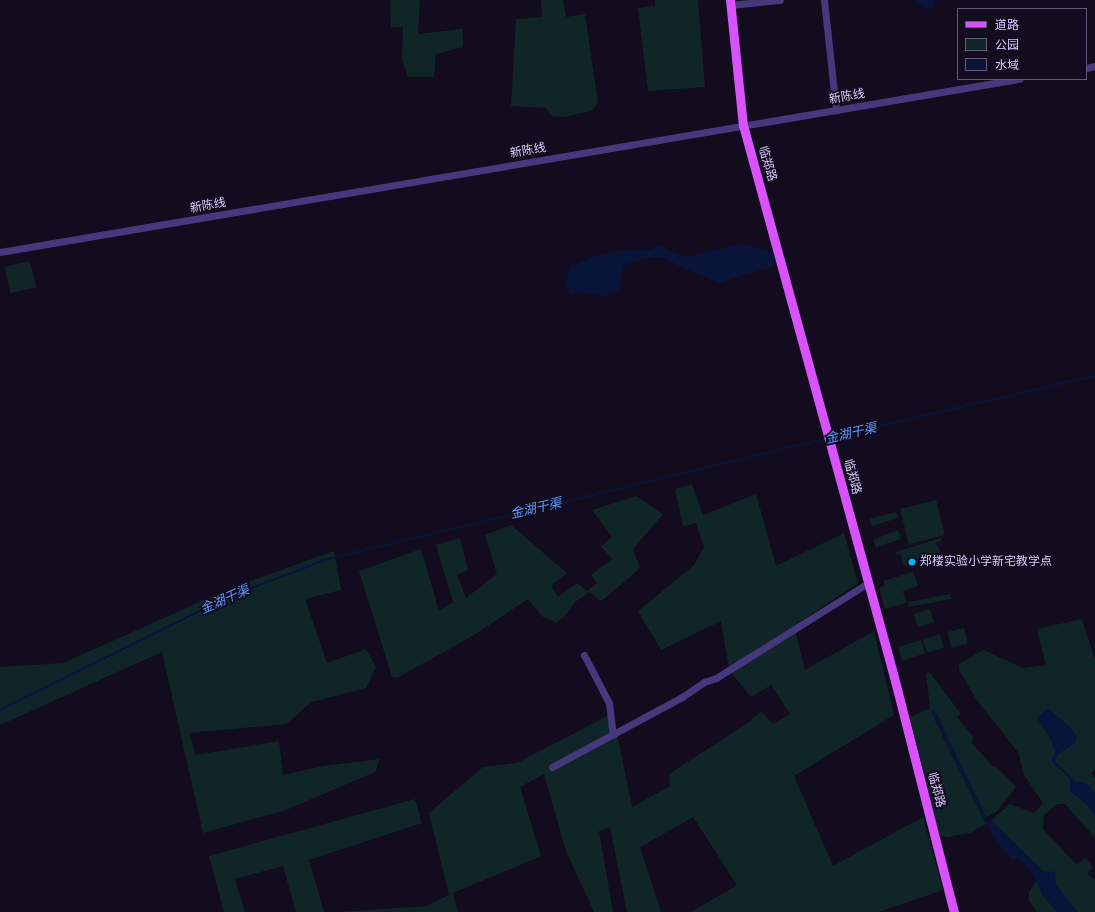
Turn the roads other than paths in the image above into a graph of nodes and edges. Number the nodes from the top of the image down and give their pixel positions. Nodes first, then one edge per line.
1 (780, 0) edge
2 (824, 0) edge
3 (730, 2) edge
4 (1013, 80) edge
5 (836, 110) junction
6 (743, 125) junction
7 (0, 252) edge
8 (868, 583) junction
9 (584, 655) dead end
10 (613, 735) junction
11 (552, 767) dead end
12 (954, 912) edge

1 - 3 street
2 - 5 street
3 - 6 main road, 临郑路
4 - 5 street, 新陈线
5 - 6 street, 新陈线
6 - 7 street, 新陈线
6 - 8 main road, 临郑路
8 - 10 street
8 - 12 main road, 临郑路
9 - 10 street
10 - 11 street

